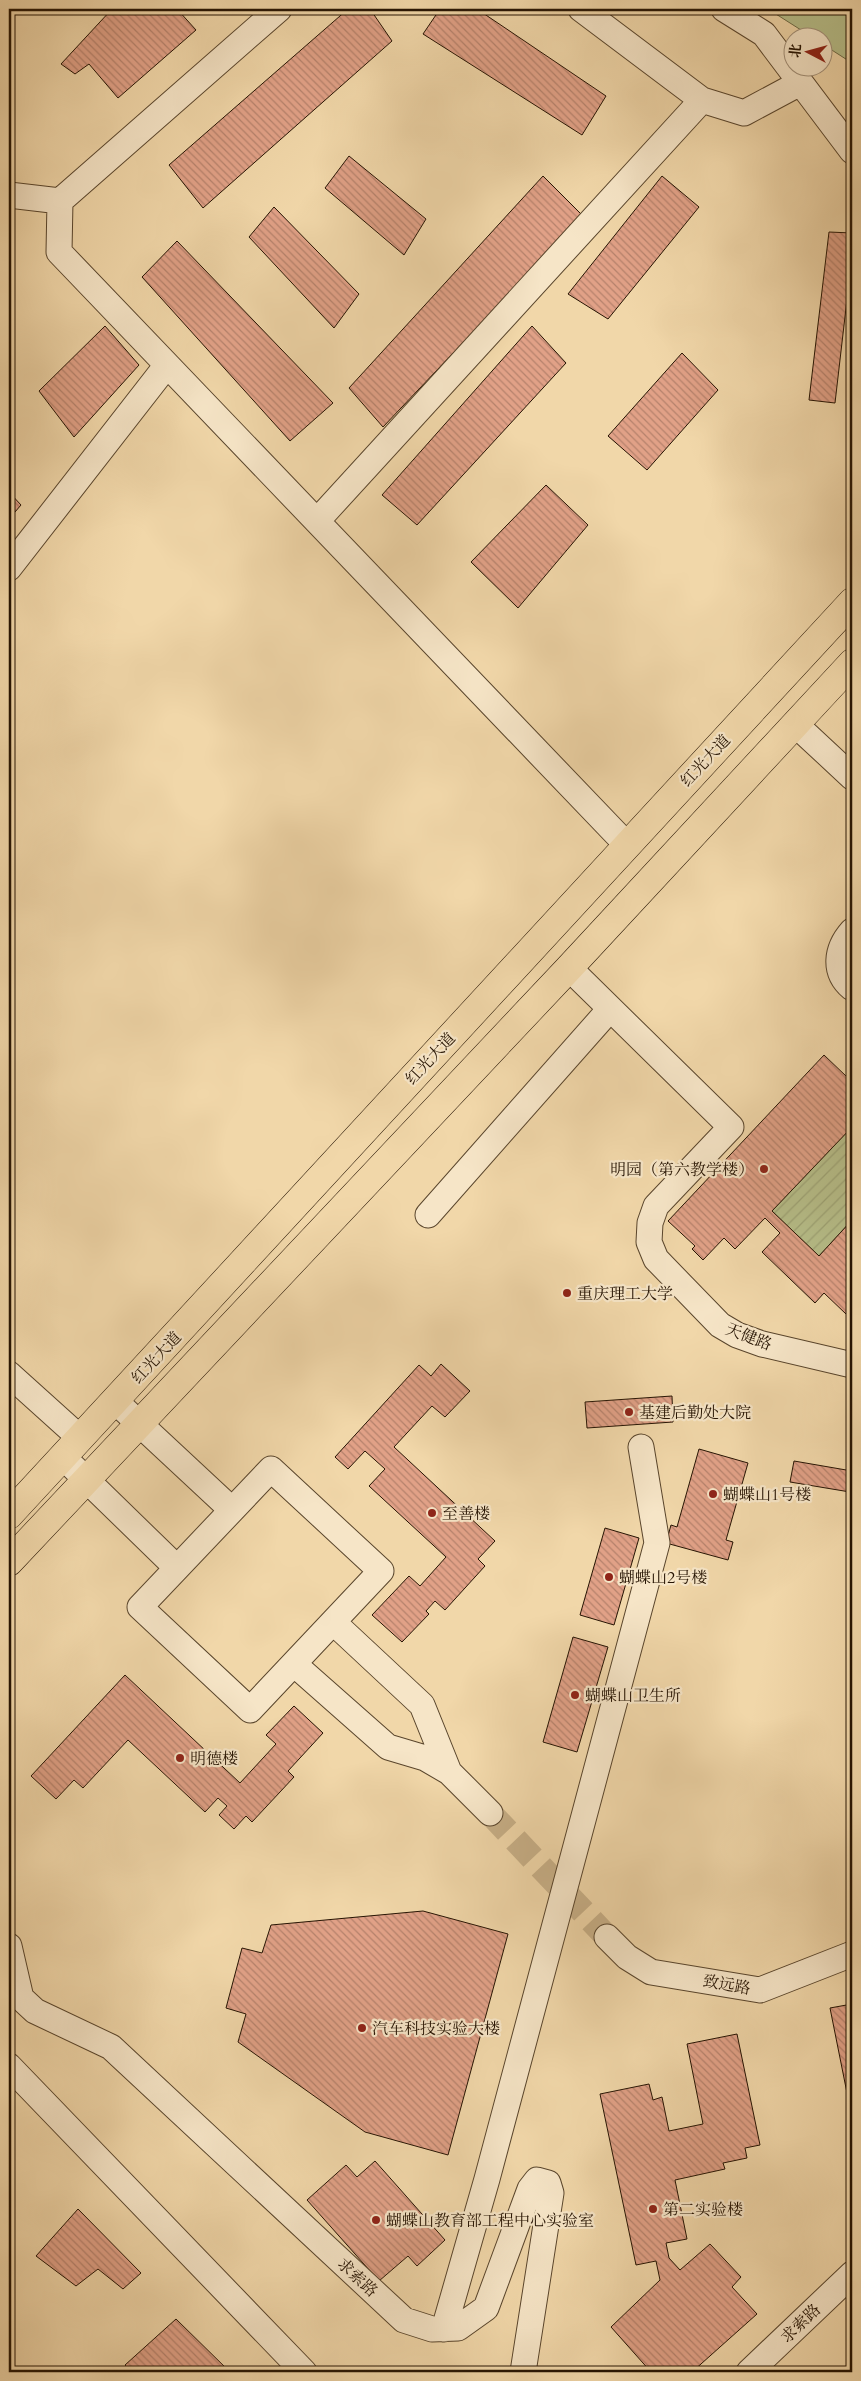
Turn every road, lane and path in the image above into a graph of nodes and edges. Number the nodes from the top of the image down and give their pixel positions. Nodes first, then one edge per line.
1 (278, 9) edge
2 (581, 9) edge
3 (724, 9) edge
4 (800, 82) junction
5 (702, 100) junction
6 (852, 151) edge
7 (9, 195) edge
8 (60, 202) junction
9 (167, 364) junction
10 (317, 522) junction
11 (9, 568) edge
12 (852, 602) edge
13 (852, 663) edge
14 (801, 718) junction
15 (852, 755) edge
16 (852, 777) edge
17 (626, 844) junction
18 (852, 931) edge
19 (852, 956) edge
20 (569, 968) junction
21 (852, 977) edge
22 (852, 988) edge
23 (610, 1009) junction
24 (428, 1215) dead end
25 (852, 1365) edge
26 (9, 1374) edge
27 (116, 1401) junction
28 (140, 1424) junction
29 (80, 1438) junction
30 (641, 1446) dead end
31 (62, 1457) junction
32 (87, 1480) junction
33 (232, 1510) junction
34 (9, 1515) edge
35 (9, 1562) edge
36 (177, 1568) junction
37 (333, 1622) junction
38 (294, 1664) junction
39 (422, 1705) junction
40 (388, 1747) junction
41 (449, 1772) junction
42 (490, 1813) tunnel mouth
43 (607, 1938) tunnel mouth
44 (9, 1946) edge
45 (852, 1954) edge
46 (9, 2066) edge
47 (852, 2274) edge
48 (444, 2329) junction
49 (304, 2372) edge
50 (524, 2372) edge
51 (749, 2372) edge

1 - 8 street
2 - 5 street
3 - 4 street
4 - 5 street
4 - 6 street
5 - 10 street
7 - 8 street
8 - 9 street
9 - 10 street
9 - 11 street
10 - 17 street
12 - 17 main road, 红光大道
13 - 14 main road
14 - 15 street
14 - 16 street
14 - 20 main road
17 - 27 main road, 红光大道
18 - 22 street
19 - 21 street
20 - 23 street
20 - 28 main road
23 - 24 street
23 - 25 street, 天健路
26 - 29 street
27 - 28 street
27 - 29 main road, 红光大道
28 - 32 main road
28 - 33 street
29 - 31 main road, 红光大道
30 - 48 street
31 - 32 street
31 - 34 main road, 红光大道
32 - 35 main road
32 - 36 street
33 - 36 street
33 - 37 street
36 - 38 street
37 - 38 street
37 - 39 street
38 - 40 street
39 - 40 street
39 - 41 street
40 - 41 street
41 - 42 street
43 - 45 street, 致远路
44 - 48 street, 求索路
46 - 49 street
47 - 51 street, 求索路
48 - 50 street, 求索路

